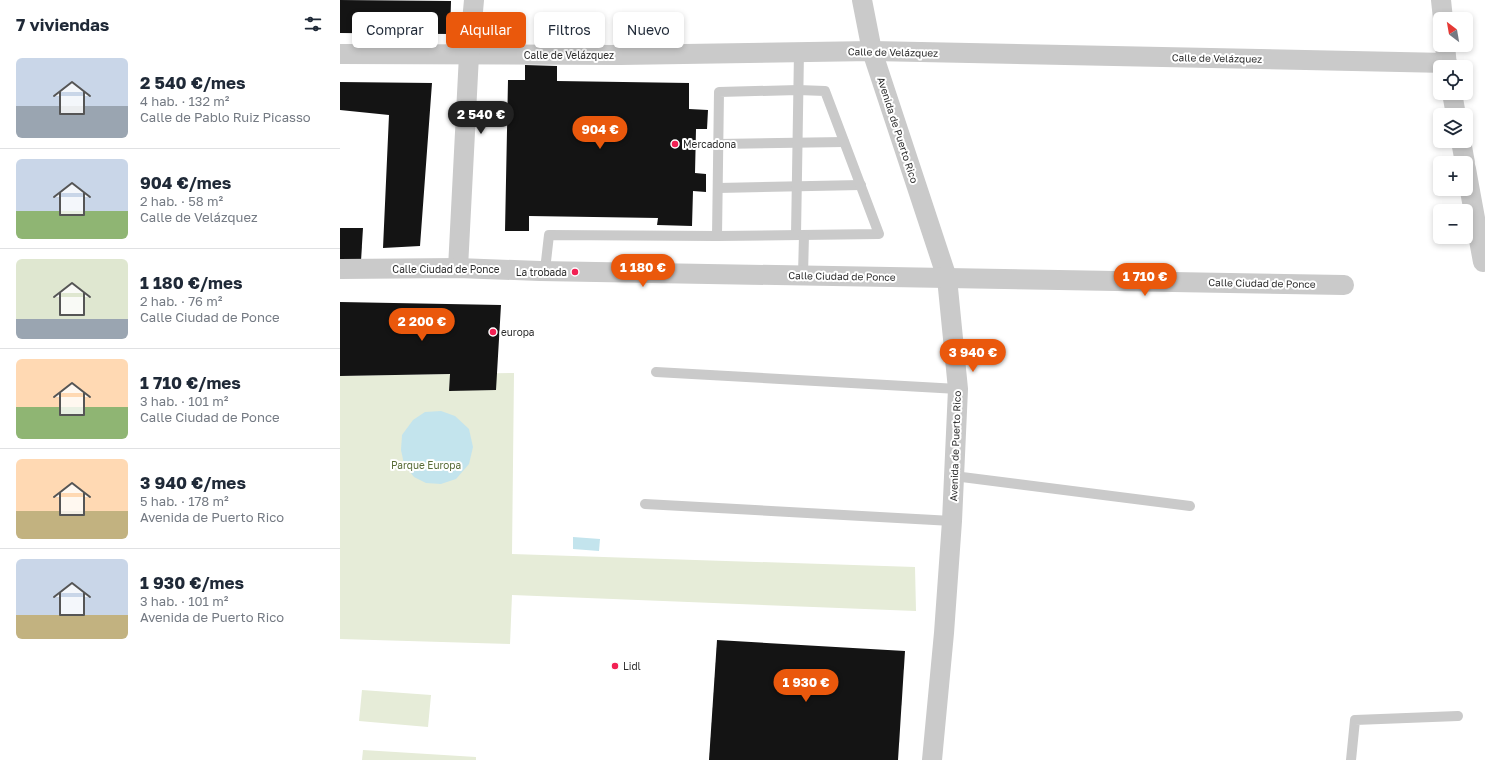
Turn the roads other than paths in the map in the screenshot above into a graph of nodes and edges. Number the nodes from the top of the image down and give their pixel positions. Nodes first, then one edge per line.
1 (474, 0) edge
2 (862, 0) edge
3 (1441, 0) edge
4 (1442, 12) edge
5 (872, 51) junction
6 (799, 52) junction
7 (340, 54) edge
8 (469, 55) junction
9 (1446, 58) edge
10 (798, 90) junction
11 (797, 142) junction
12 (844, 142) junction
13 (718, 144) junction
14 (797, 186) junction
15 (861, 186) junction
16 (718, 188) junction
17 (1471, 196) edge
18 (800, 235) junction
19 (717, 236) junction
20 (1483, 262) dead end
21 (458, 268) junction
22 (340, 269) edge
23 (545, 270) junction
24 (803, 275) junction
25 (947, 278) junction
26 (1344, 285) dead end
27 (656, 372) dead end
28 (958, 389) junction
29 (954, 476) junction
30 (645, 504) dead end
31 (1190, 506) dead end
32 (952, 521) junction
33 (1458, 716) dead end
34 (932, 760) edge
35 (1350, 760) edge

1 - 8 street
2 - 5 street, Avenida de Puerto Rico
3 - 4 street
5 - 6 street, Calle de Velázquez
5 - 9 street, Calle de Velázquez
5 - 25 street, Avenida de Puerto Rico
6 - 8 street, Calle de Velázquez
6 - 10 lane
7 - 8 street, Calle de Velázquez
8 - 21 street
10 - 11 lane
10 - 12 lane
10 - 13 lane
11 - 12 lane
11 - 13 lane
11 - 14 lane
12 - 15 lane
13 - 16 lane
14 - 15 lane
14 - 16 lane
14 - 18 lane
15 - 18 lane
16 - 19 lane
17 - 20 street
18 - 19 lane
18 - 24 lane
19 - 23 lane
21 - 22 street, Calle Ciudad de Ponce
21 - 23 street, Calle Ciudad de Ponce
23 - 24 street, Calle Ciudad de Ponce
24 - 25 street, Calle Ciudad de Ponce
25 - 26 street, Calle Ciudad de Ponce
25 - 28 street, Avenida de Puerto Rico
27 - 28 lane
28 - 29 street, Avenida de Puerto Rico
29 - 31 lane
29 - 32 street, Avenida de Puerto Rico
30 - 32 lane
32 - 34 street, Avenida de Puerto Rico
33 - 35 lane

